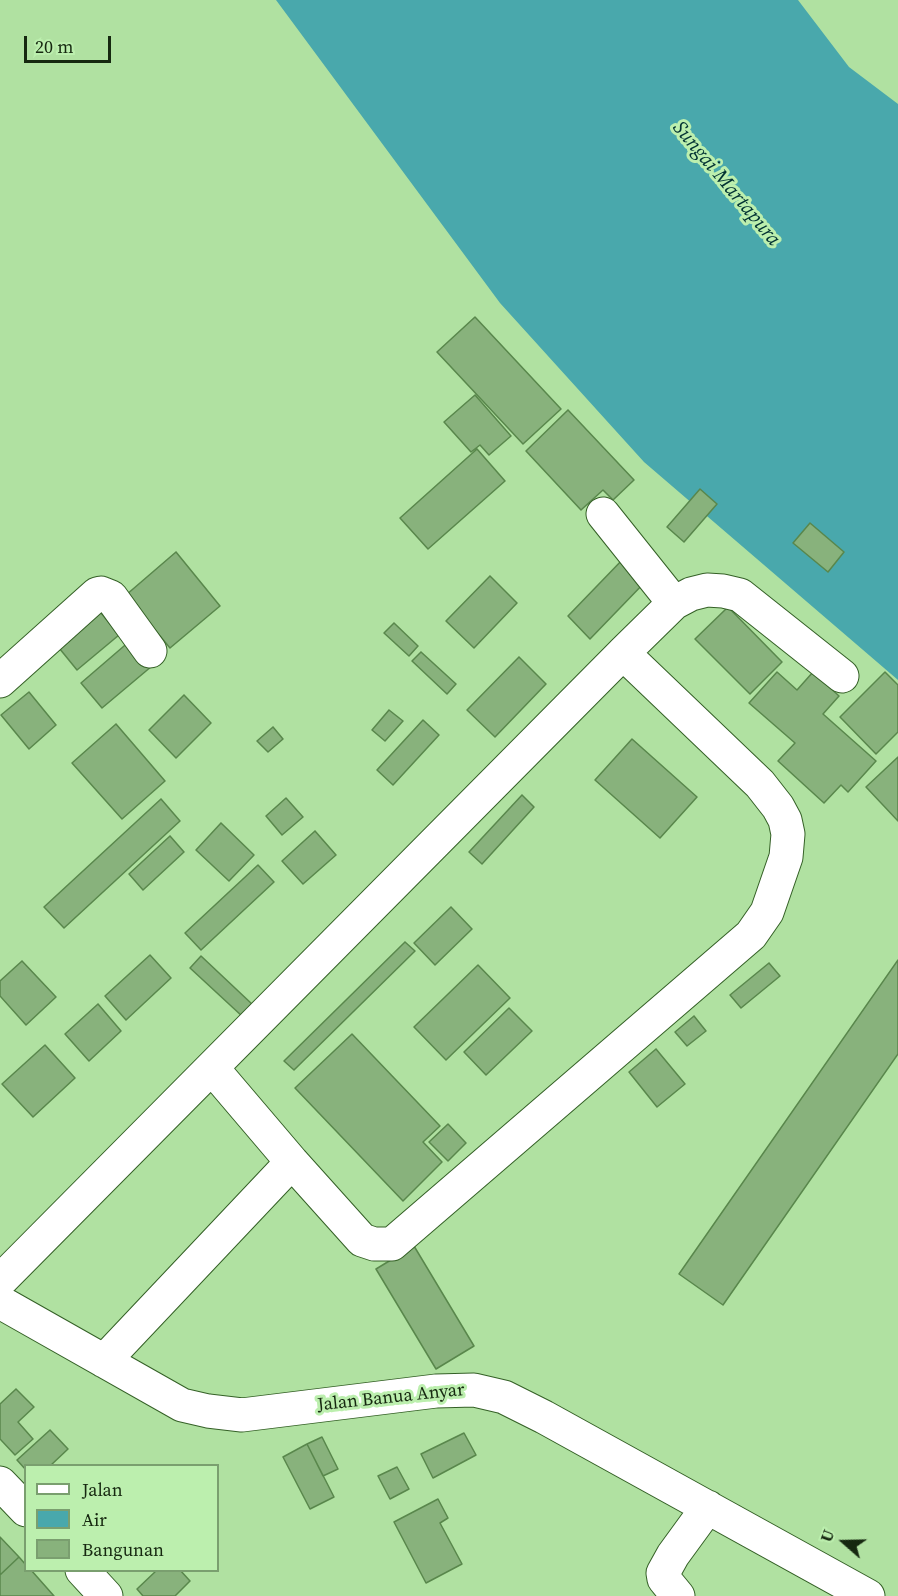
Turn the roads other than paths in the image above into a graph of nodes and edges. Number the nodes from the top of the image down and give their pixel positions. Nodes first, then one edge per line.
1 (603, 514) dead end
2 (674, 603) junction
3 (150, 651) dead end
4 (623, 653) junction
5 (842, 676) dead end
6 (0, 681) edge
7 (212, 1068) junction
8 (292, 1161) junction
9 (1, 1299) edge
10 (104, 1361) junction
11 (0, 1483) edge
12 (708, 1507) junction
13 (24, 1508) edge
14 (84, 1572) edge
15 (106, 1596) edge
16 (678, 1596) edge
17 (868, 1596) edge

1 - 2 street
2 - 4 street
2 - 5 street
3 - 6 street
4 - 7 street
4 - 8 street
7 - 8 street
7 - 9 street
8 - 10 street
9 - 10 street, Jalan Banua Anyar
10 - 12 street, Jalan Banua Anyar
11 - 13 street
12 - 16 street
12 - 17 street, Jalan Banua Anyar
14 - 15 street

